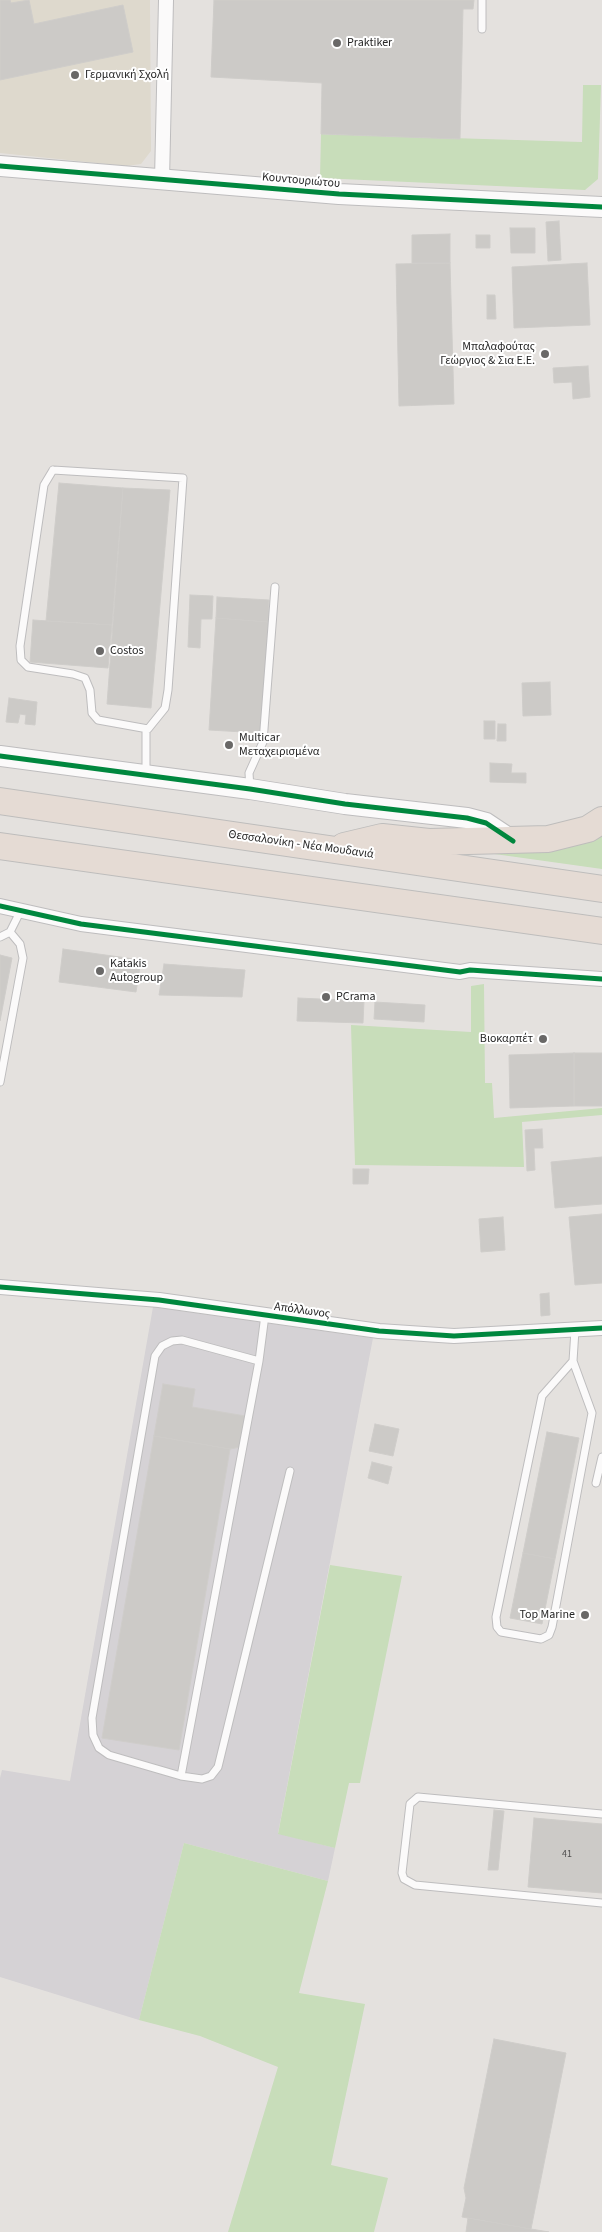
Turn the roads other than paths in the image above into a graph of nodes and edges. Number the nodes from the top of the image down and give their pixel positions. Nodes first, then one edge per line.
1 (166, 0) edge
2 (482, 0) edge
3 (482, 29) dead end
4 (0, 166) edge
5 (162, 180) junction
6 (602, 207) edge
7 (275, 587) dead end
8 (146, 730) junction
9 (0, 756) edge
10 (146, 775) junction
11 (250, 789) junction
12 (0, 800) edge
13 (602, 820) edge
14 (514, 841) junction
15 (0, 846) edge
16 (331, 849) junction
17 (602, 889) edge
18 (0, 906) edge
19 (21, 910) junction
20 (602, 931) edge
21 (10, 932) junction
22 (0, 937) edge
23 (602, 979) edge
24 (0, 1082) edge
25 (0, 1287) edge
26 (264, 1316) junction
27 (602, 1328) edge
28 (576, 1330) junction
29 (259, 1361) junction
30 (573, 1361) junction
31 (602, 1457) edge
32 (290, 1471) dead end
33 (596, 1483) dead end
34 (182, 1776) junction
35 (602, 1814) edge
36 (602, 1903) edge

1 - 5 street
2 - 3 lane
4 - 5 street, Κουντουριώτου
5 - 6 street, Κουντουριώτου
7 - 11 lane
8 - 8 lane
8 - 10 lane
9 - 10 street
10 - 11 street
11 - 14 street
12 - 16 highway, Θεσσαλονίκη - Νέα Μουδανιά
13 - 14 highway
14 - 16 highway
15 - 20 highway
16 - 17 highway, Θεσσαλονίκη - Νέα Μουδανιά
18 - 19 street
19 - 21 lane
19 - 23 street
21 - 22 lane
21 - 24 lane
25 - 26 street, Απόλλωνος
26 - 28 street, Απόλλωνος
26 - 29 lane
27 - 28 street, Απόλλωνος
28 - 30 lane
29 - 34 lane
29 - 34 lane
30 - 30 lane
31 - 33 lane
32 - 34 lane
35 - 36 lane

